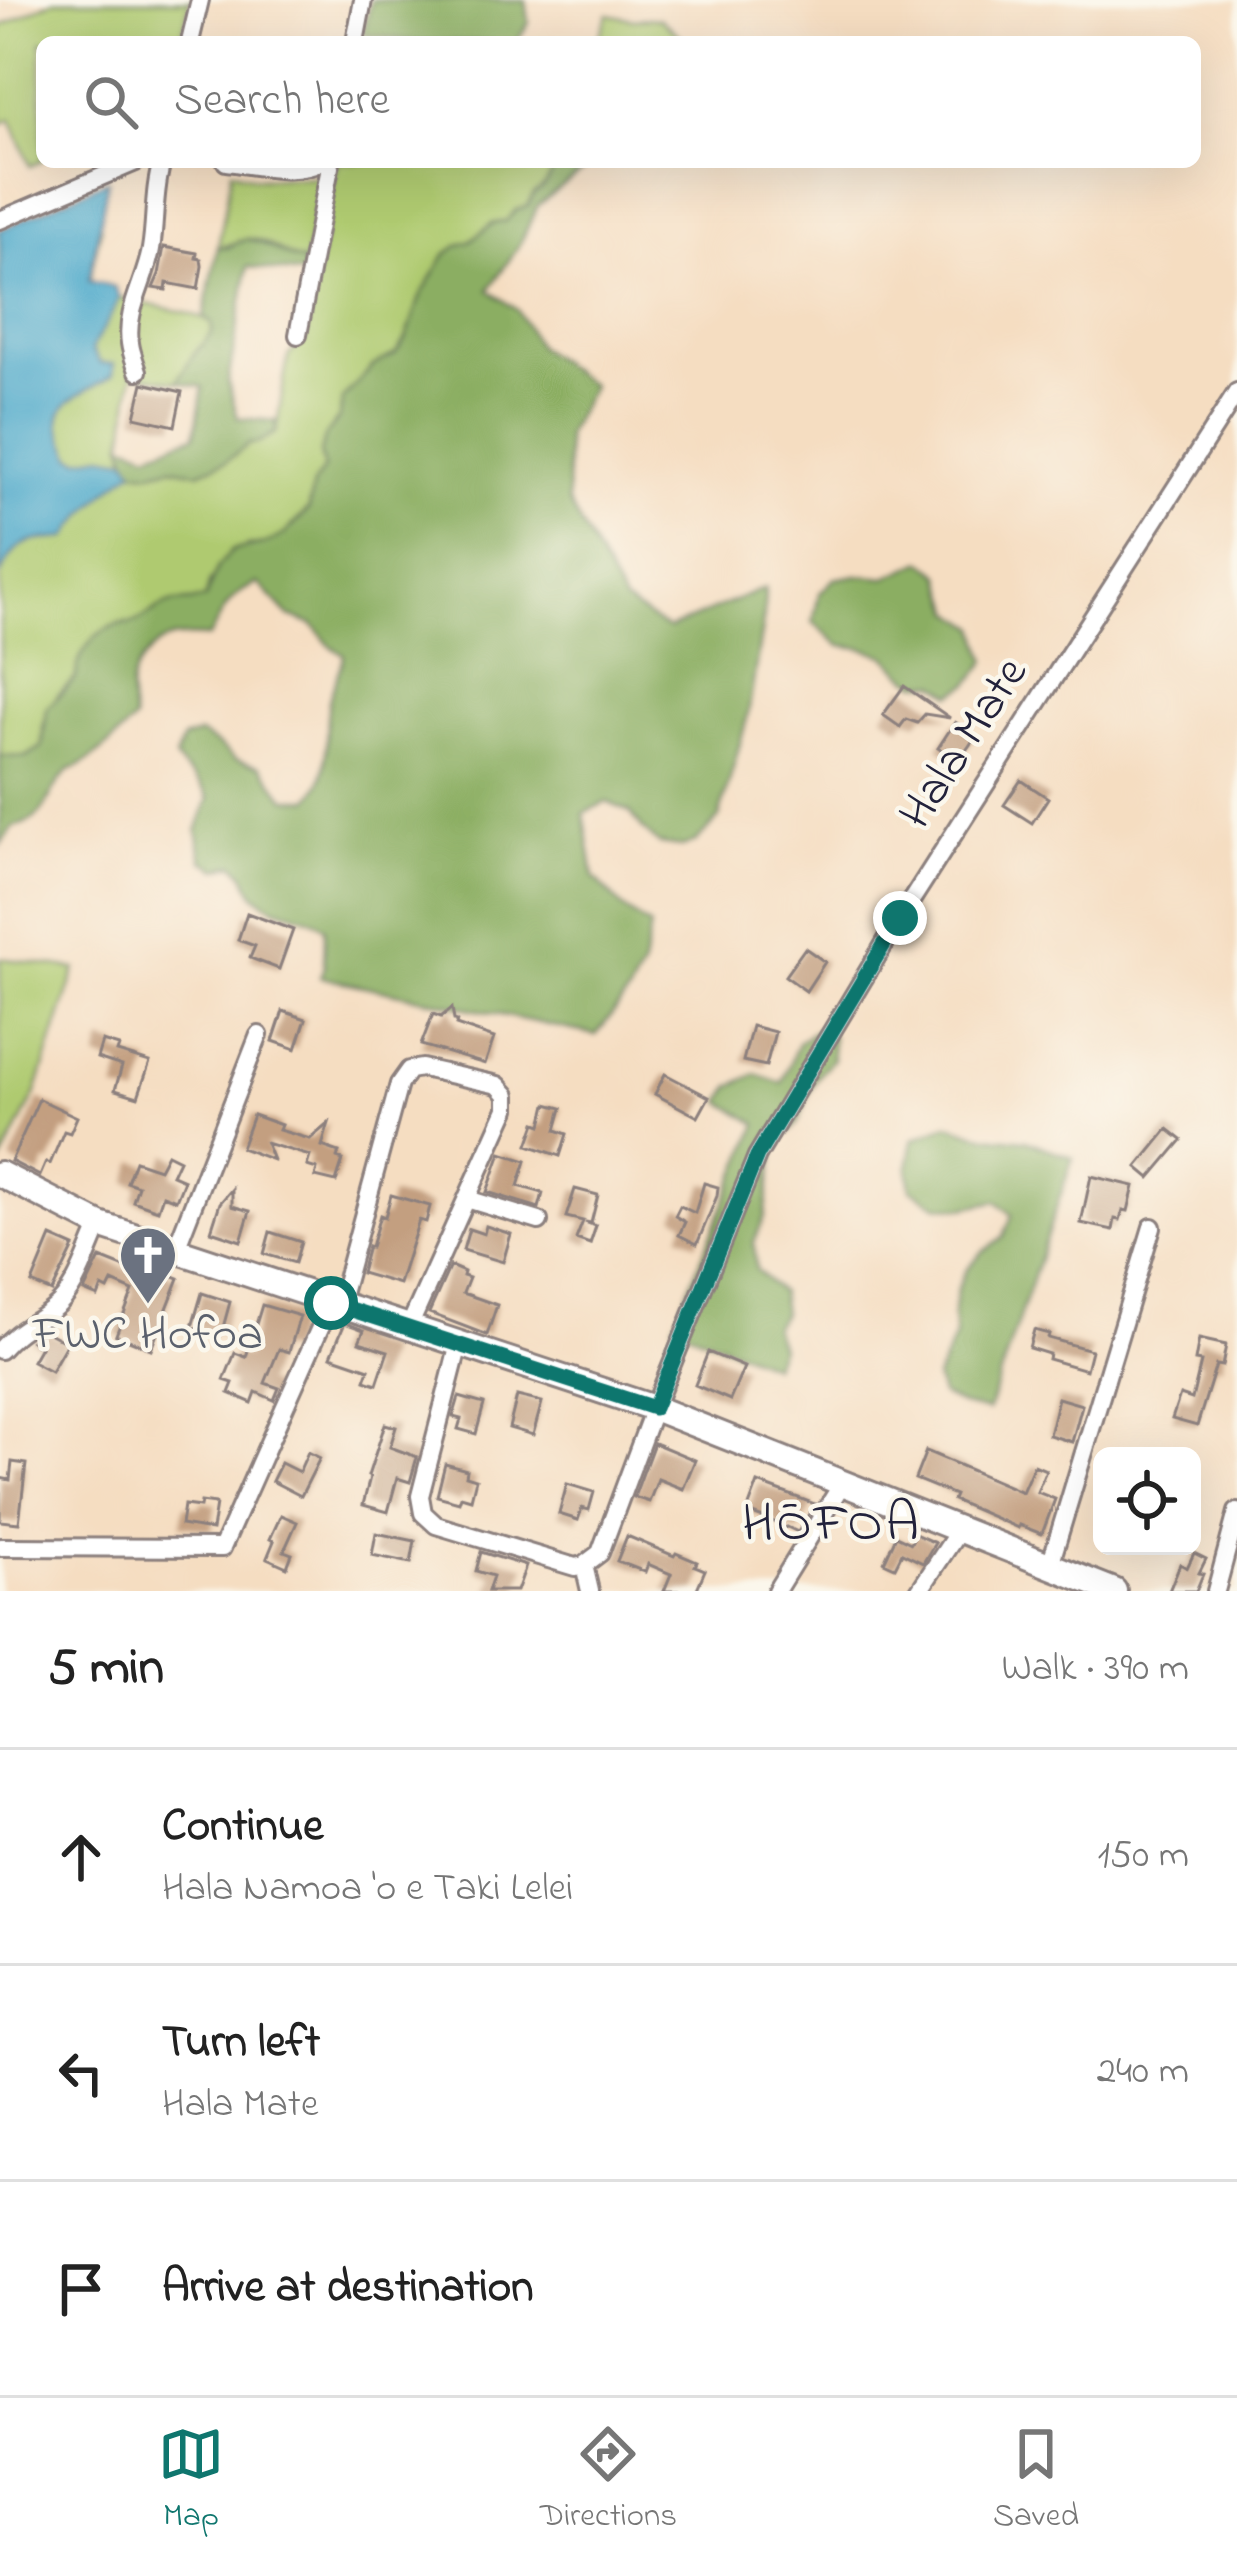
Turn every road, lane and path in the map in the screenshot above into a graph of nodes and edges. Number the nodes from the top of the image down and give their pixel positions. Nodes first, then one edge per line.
1 (200, 0) edge
2 (363, 0) edge
3 (191, 36) edge
4 (356, 36) edge
5 (122, 168) edge
6 (161, 168) edge
7 (331, 168) edge
8 (0, 220) edge
9 (298, 334) dead end
10 (138, 371) dead end
11 (1237, 392) edge
12 (259, 1035) dead end
13 (0, 1174) edge
14 (466, 1198) junction
15 (539, 1222) dead end
16 (100, 1226) junction
17 (1152, 1227) dead end
18 (175, 1250) junction
19 (335, 1304) junction
20 (409, 1327) junction
21 (459, 1344) junction
22 (0, 1350) edge
23 (654, 1408) junction
24 (842, 1484) junction
25 (1237, 1512) edge
26 (959, 1529) junction
27 (0, 1546) edge
28 (1051, 1564) junction
29 (584, 1565) junction
30 (590, 1591) edge
31 (776, 1591) edge
32 (920, 1591) edge
33 (1114, 1591) edge
34 (1216, 1591) edge

1 - 3 street
2 - 4 street
5 - 8 street
6 - 10 street
7 - 9 street
11 - 23 street, Hala Mate
12 - 18 street
13 - 16 street
14 - 15 street
14 - 19 street
14 - 20 street
16 - 18 street
16 - 22 street
17 - 28 street
18 - 19 street
19 - 20 street
19 - 27 street
20 - 21 street
21 - 23 street
21 - 29 street
23 - 24 street
23 - 29 street, Hala Mate
24 - 26 street
24 - 31 street
25 - 34 street
26 - 28 street
26 - 32 street
28 - 33 street
29 - 30 street

